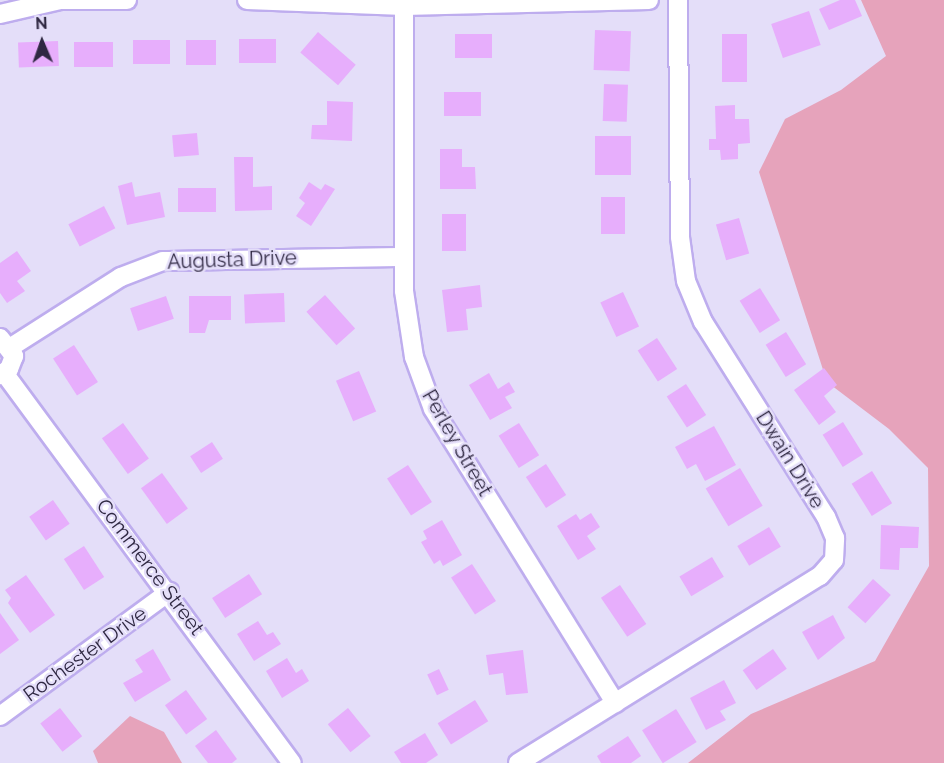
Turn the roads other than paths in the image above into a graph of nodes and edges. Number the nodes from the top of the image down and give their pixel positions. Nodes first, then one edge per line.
1 (128, 0) edge
2 (247, 0) edge
3 (648, 0) edge
4 (678, 0) edge
5 (404, 6) junction
6 (0, 14) edge
7 (404, 257) junction
8 (5, 343) edge
9 (2, 374) edge
10 (169, 592) junction
11 (615, 703) junction
12 (0, 716) edge
13 (292, 763) edge
14 (518, 763) edge

1 - 6 street
2 - 5 street
3 - 5 street
4 - 11 street, Dwain Drive
5 - 7 street, Perley Street
7 - 8 street, Augusta Drive
7 - 11 street, Perley Street
8 - 9 street
9 - 10 street, Commerce Street
10 - 12 street, Rochester Drive
10 - 13 street, Commerce Street
11 - 14 street, Dwain Drive

